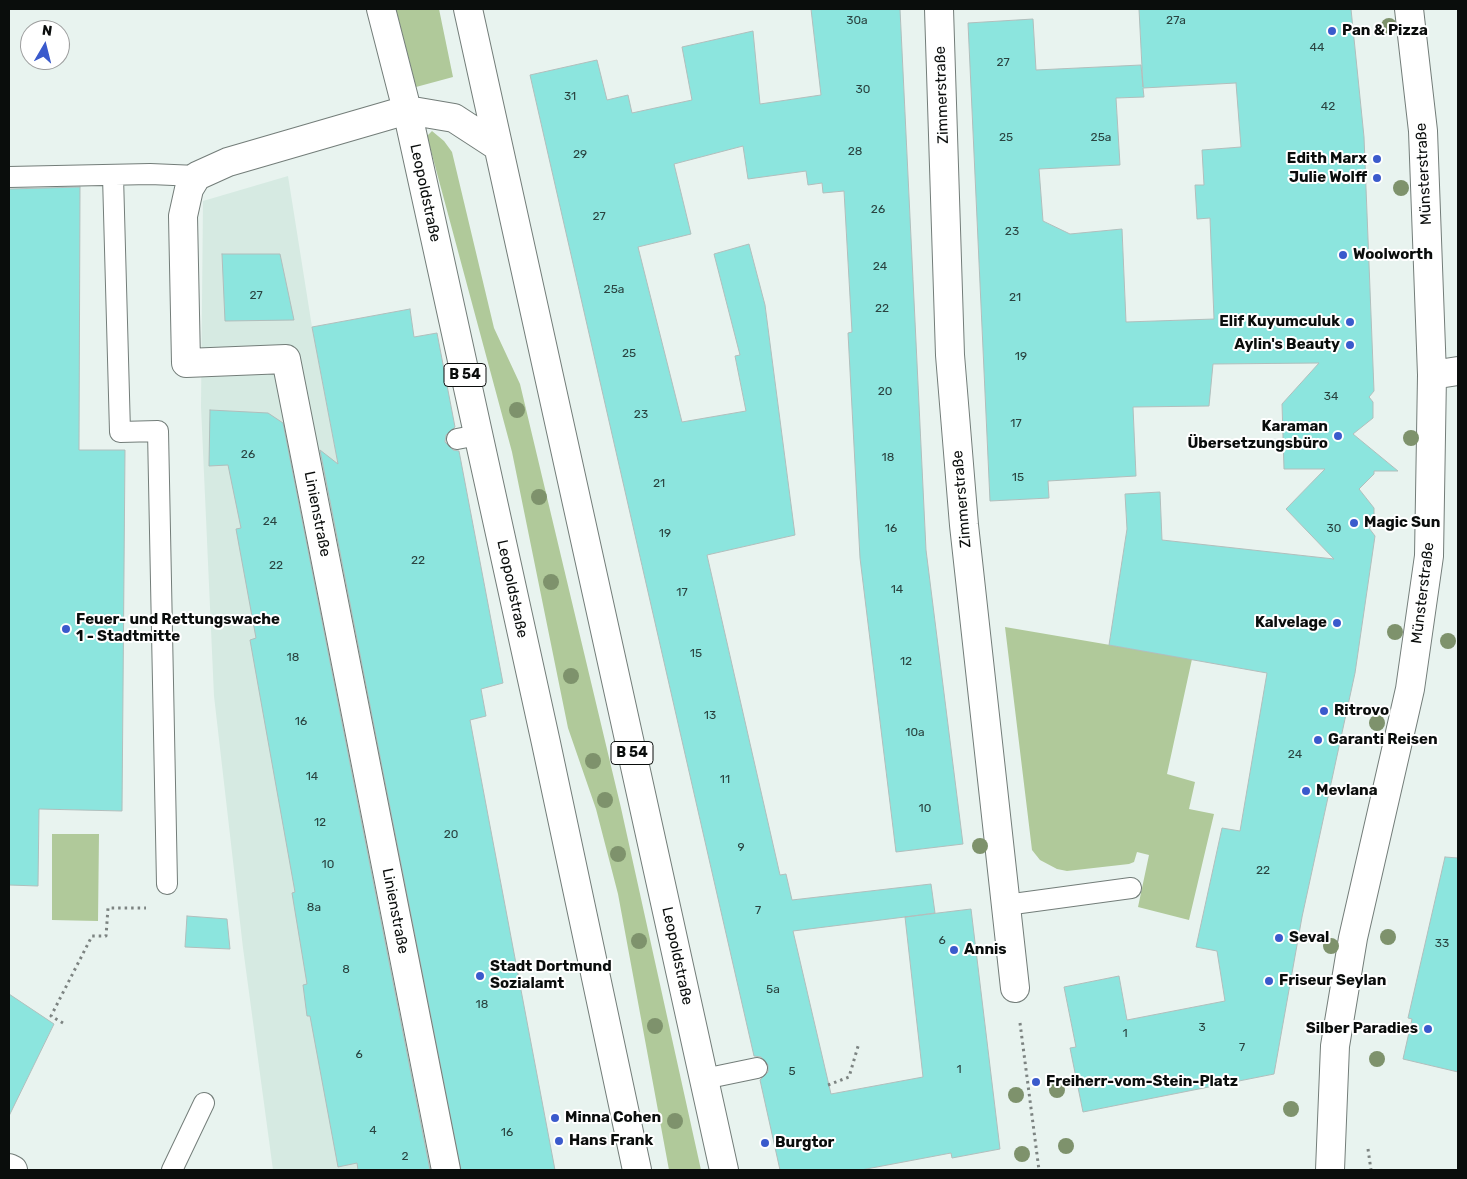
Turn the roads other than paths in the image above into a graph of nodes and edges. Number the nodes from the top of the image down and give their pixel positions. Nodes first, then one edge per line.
1 (381, 9) edge
2 (468, 9) edge
3 (939, 9) edge
4 (1409, 9) edge
5 (407, 110) junction
6 (497, 146) junction
7 (114, 176) junction
8 (197, 176) junction
9 (9, 178) edge
10 (1445, 373) edge
11 (167, 884) road end
12 (1130, 888) dead end
13 (1006, 905) junction
14 (1015, 988) road end
15 (757, 1068) dead end
16 (704, 1079) junction
17 (204, 1103) dead end
18 (9, 1168) edge
19 (13, 1170) edge
20 (172, 1170) edge
21 (446, 1170) edge
22 (637, 1170) edge
23 (724, 1170) edge
24 (1330, 1170) edge

1 - 5 street, Leopoldstraße / B 54
2 - 6 street, Leopoldstraße / B 54
3 - 13 street, Zimmerstraße
4 - 10 street, Münsterstraße
5 - 6 street
5 - 8 street
5 - 22 street, Leopoldstraße / B 54
6 - 16 street, Leopoldstraße / B 54
7 - 8 lane
7 - 9 lane
7 - 11 lane
8 - 21 street, Linienstraße
10 - 24 street, Münsterstraße
12 - 13 lane
13 - 14 street, Zimmerstraße
15 - 16 lane
16 - 23 street, Leopoldstraße / B 54
17 - 20 lane
18 - 19 street

